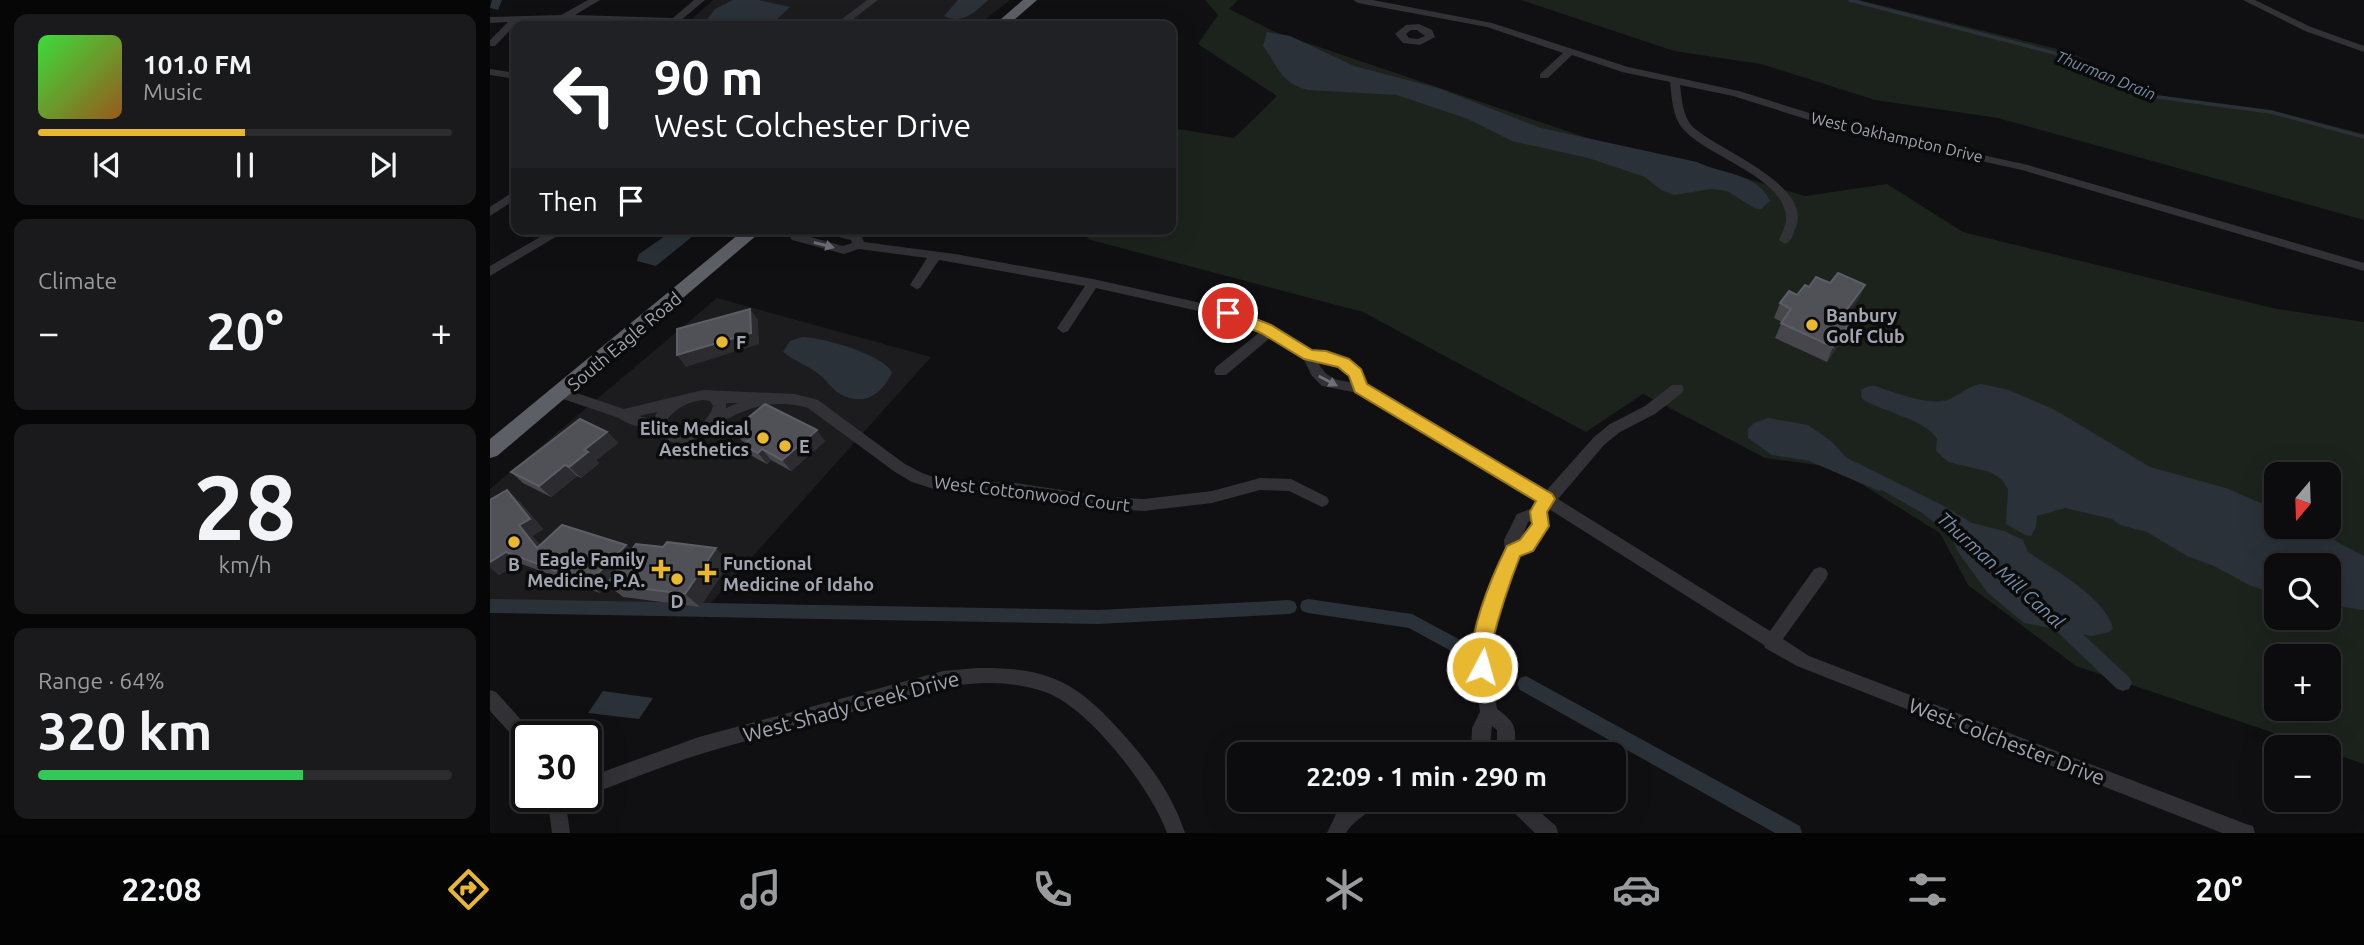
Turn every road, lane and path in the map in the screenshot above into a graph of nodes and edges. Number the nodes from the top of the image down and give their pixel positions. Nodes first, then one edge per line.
1 (597, 0) edge
2 (700, 0) edge
3 (873, 0) edge
4 (1031, 0) edge
5 (2248, 0) edge
6 (1364, 1) edge
7 (1430, 13) junction
8 (517, 18) junction
9 (564, 18) junction
10 (581, 18) junction
11 (491, 21) edge
12 (514, 21) edge
13 (586, 21) edge
14 (647, 21) edge
15 (676, 21) edge
16 (845, 21) edge
17 (1005, 21) edge
18 (511, 24) edge
19 (1419, 27) dead end
20 (491, 45) edge
21 (2364, 49) edge
22 (1570, 52) junction
23 (490, 72) edge
24 (511, 75) edge
25 (1544, 76) dead end
26 (1675, 81) junction
27 (511, 197) edge
28 (490, 212) edge
29 (553, 235) edge
30 (750, 235) edge
31 (797, 235) edge
32 (846, 235) edge
33 (1785, 240) dead end
34 (858, 245) junction
35 (935, 256) junction
36 (2364, 267) edge
37 (490, 272) edge
38 (1093, 283) junction
39 (916, 285) dead end
40 (1063, 328) dead end
41 (1270, 331) junction
42 (1309, 355) junction
43 (1221, 371) dead end
44 (1360, 388) junction
45 (1677, 389) dead end
46 (562, 393) junction
47 (714, 397) junction
48 (760, 399) junction
49 (675, 403) junction
50 (624, 414) junction
51 (714, 420) junction
52 (658, 427) junction
53 (490, 450) edge
54 (1322, 501) dead end
55 (1542, 505) junction
56 (1820, 574) dead end
57 (1771, 643) junction
58 (490, 698) edge
59 (1489, 713) junction
60 (511, 721) edge
61 (1480, 742) edge
62 (1506, 742) edge
63 (602, 781) edge
64 (559, 812) edge
65 (1354, 812) edge
66 (1526, 812) edge
67 (561, 833) edge
68 (1176, 833) edge
69 (1336, 833) edge
70 (1549, 833) edge
71 (2246, 833) edge

1 - 9 street
1 - 10 street
2 - 15 street
3 - 16 street
4 - 17 highway
5 - 21 street
6 - 7 street, West Oakhampton Drive
7 - 19 street
7 - 22 street, West Oakhampton Drive
8 - 9 street
8 - 11 street
8 - 12 street
9 - 10 street
10 - 13 street
10 - 14 street
18 - 20 street
22 - 25 street
22 - 26 street, West Oakhampton Drive
23 - 24 street
26 - 33 street
26 - 36 street, West Oakhampton Drive
27 - 28 street
29 - 37 street
30 - 46 highway, South Eagle Road
31 -> 34 street, West Colchester Drive
32 - 34 street, West Colchester Drive
34 - 35 street, West Colchester Drive
35 - 38 street, West Colchester Drive
35 - 39 street
38 - 40 street
38 - 41 street, West Colchester Drive
41 - 42 street, West Colchester Drive
41 - 43 street
42 - 44 street, West Colchester Drive
42 -> 44 street, West Colchester Drive
44 - 55 street, West Colchester Drive
45 - 55 street
46 - 50 street, West Cottonwood Court
46 - 53 highway, South Eagle Road
47 - 48 street, West Cottonwood Court
47 - 49 street, West Cottonwood Court
47 - 51 street
48 - 51 street, West Cottonwood Court
48 - 54 street, West Cottonwood Court
49 - 50 street, West Cottonwood Court
49 - 52 street
50 - 52 street, West Cottonwood Court
51 - 52 street, West Cottonwood Court
55 - 57 street, West Colchester Drive
55 - 59 street
56 - 57 street
57 - 71 street, West Colchester Drive
58 - 60 street
59 - 61 street
59 - 62 street
63 - 68 street, West Shady Creek Drive
64 - 67 street
65 - 69 street
66 - 70 street

